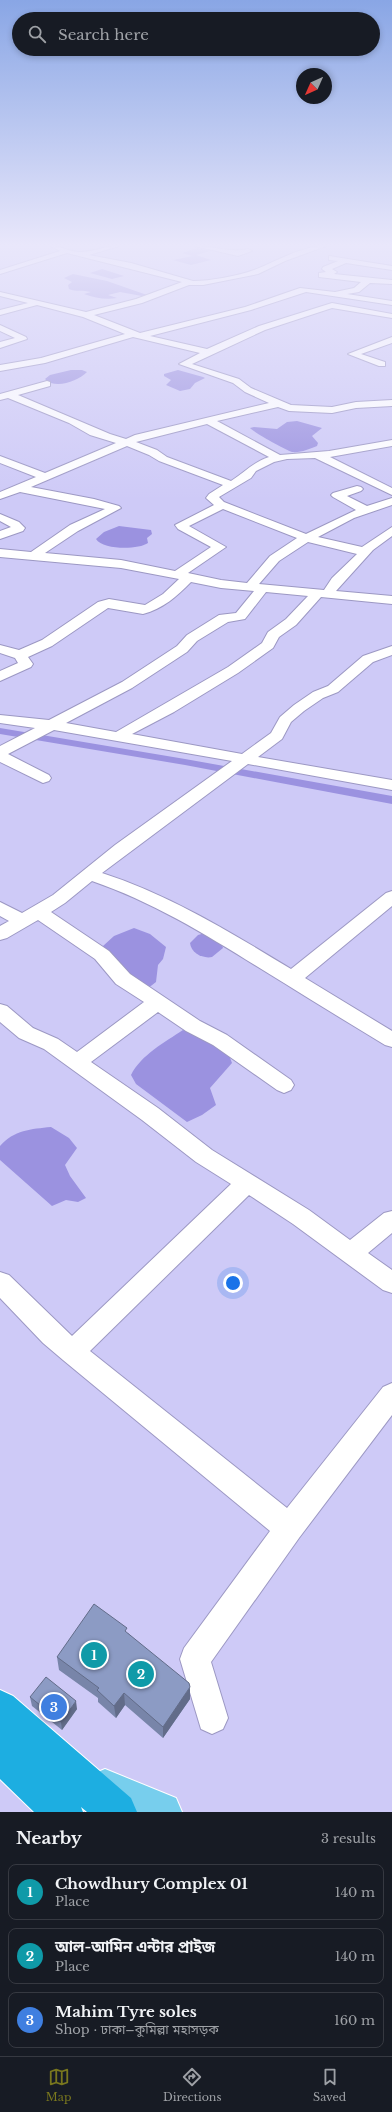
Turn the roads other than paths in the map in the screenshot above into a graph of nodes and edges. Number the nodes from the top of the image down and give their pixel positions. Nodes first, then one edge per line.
1 (5, 331) edge
2 (125, 331) edge
3 (160, 331) edge
4 (256, 331) edge
5 (139, 336) junction
6 (392, 340) edge
7 (0, 345) edge
8 (207, 352) junction
9 (0, 359) edge
10 (382, 364) dead end
11 (19, 365) junction
12 (0, 368) edge
13 (47, 384) dead end
14 (5, 396) edge
15 (392, 403) edge
16 (277, 404) junction
17 (381, 405) junction
18 (392, 413) edge
19 (208, 421) junction
20 (127, 442) junction
21 (392, 443) edge
22 (318, 455) junction
23 (278, 458) junction
24 (0, 459) edge
25 (44, 476) junction
26 (232, 485) junction
27 (19, 488) junction
28 (357, 488) dead end
29 (392, 492) edge
30 (2, 494) edge
31 (392, 501) edge
32 (220, 504) junction
33 (365, 510) junction
34 (0, 517) edge
35 (392, 531) edge
36 (0, 535) edge
37 (307, 538) junction
38 (366, 552) junction
39 (0, 553) edge
40 (33, 556) junction
41 (182, 576) junction
42 (256, 588) junction
43 (322, 593) junction
44 (392, 600) edge
45 (0, 649) edge
46 (392, 650) edge
47 (20, 655) junction
48 (0, 677) edge
49 (0, 718) edge
50 (46, 727) junction
51 (119, 737) junction
52 (0, 752) edge
53 (0, 756) edge
54 (241, 762) junction
55 (44, 778) dead end
56 (392, 785) edge
57 (91, 875) junction
58 (392, 898) edge
59 (0, 908) edge
60 (31, 916) junction
61 (0, 934) edge
62 (291, 979) junction
63 (158, 1002) junction
64 (0, 1011) edge
65 (392, 1040) edge
66 (76, 1062) junction
67 (284, 1085) dead end
68 (246, 1184) junction
69 (392, 1220) edge
70 (352, 1252) junction
71 (0, 1282) edge
72 (392, 1283) edge
73 (72, 1352) junction
74 (392, 1395) edge
75 (289, 1528) junction
76 (0, 1709) edge
77 (212, 1718) dead end
78 (0, 1752) edge
79 (71, 1795) edge
80 (117, 1812) edge
81 (162, 1812) edge

1 - 7 street
2 - 5 street
3 - 5 street
4 - 8 street
5 - 8 street
5 - 11 street
6 - 10 street
8 - 16 street
9 - 11 street
11 - 12 street
13 - 14 street
14 - 20 street
15 - 17 street
16 - 17 street
16 - 19 street
17 - 18 street
19 - 20 street
19 - 23 street
20 - 25 street
20 - 26 street
21 - 22 street
22 - 23 street
22 - 29 street
23 - 26 street
24 - 25 street
25 - 27 street
26 - 32 street
27 - 30 street
27 - 40 street
28 - 33 street
31 - 33 street
32 - 37 street
32 - 41 street
33 - 37 street
34 - 36 street
35 - 38 street
37 - 38 street
37 - 42 street
38 - 43 street
39 - 40 street
40 - 41 street
41 - 42 street
41 - 47 street
42 - 43 street
42 - 50 street
43 - 44 street
43 - 51 street
45 - 47 street
46 - 54 street
47 - 48 street
49 - 50 street
50 - 51 street
50 - 52 street
51 - 54 street
53 - 55 street
54 - 56 street
54 - 57 street
57 - 60 street
57 - 62 street
58 - 62 street
59 - 60 street
60 - 61 street
60 - 63 street
62 - 65 street
63 - 66 street
63 - 67 street
64 - 66 street
66 - 68 street
68 - 70 street
68 - 73 street
69 - 70 street
70 - 72 street
71 - 73 street
73 - 75 street
74 - 75 street
75 - 77 street
76 - 79 highway
78 - 79 highway
79 - 80 highway
79 - 81 main road

